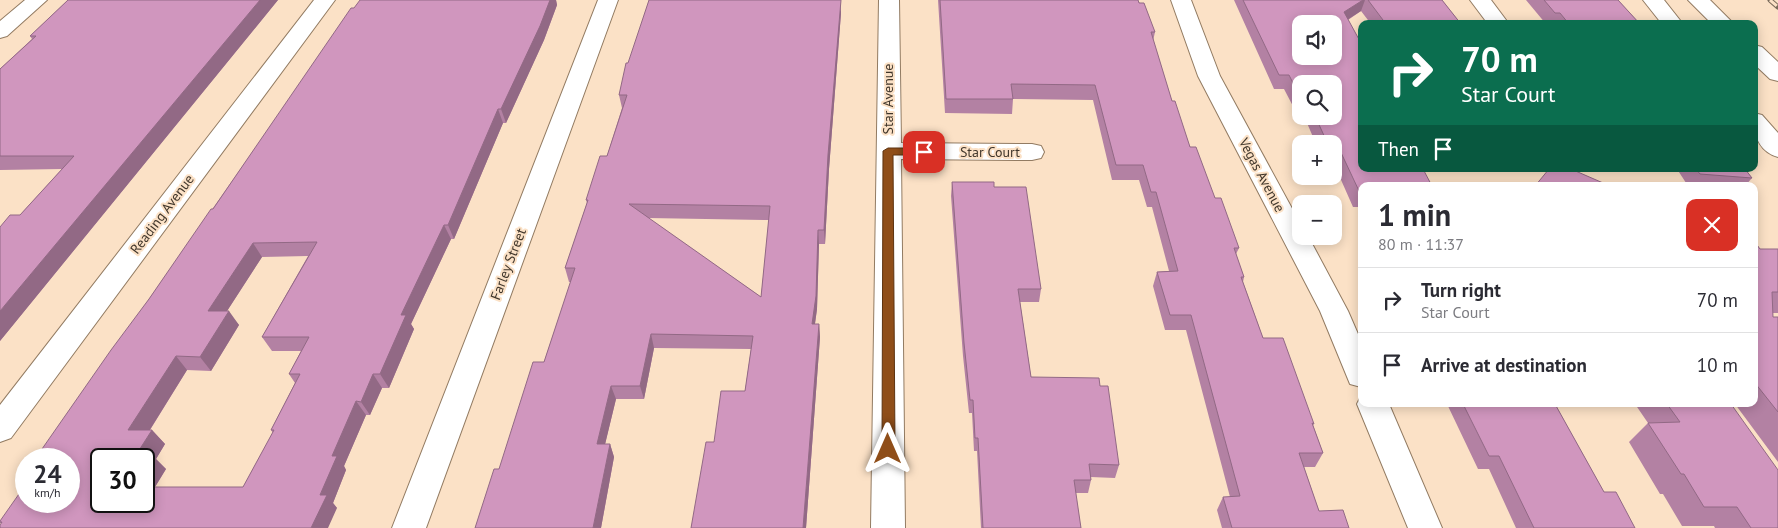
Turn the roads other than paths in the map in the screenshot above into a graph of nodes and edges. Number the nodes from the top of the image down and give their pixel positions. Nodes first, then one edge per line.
1 (37, 0) edge
2 (324, 0) edge
3 (608, 0) edge
4 (889, 0) edge
5 (1181, 0) edge
6 (1480, 0) edge
7 (1652, 0) edge
8 (1698, 0) edge
9 (1495, 20) edge
10 (1670, 20) edge
11 (1720, 20) edge
12 (0, 32) edge
13 (1758, 56) edge
14 (1778, 74) edge
15 (1758, 125) edge
16 (1778, 149) edge
17 (888, 151) junction
18 (1032, 152) dead end
19 (1358, 369) edge
20 (1374, 407) edge
21 (0, 429) edge
22 (409, 528) edge
23 (888, 528) edge
24 (1425, 528) edge

1 - 12 main road
2 - 21 main road, Reading Avenue
3 - 22 main road, Farley Street
4 - 17 main road, Star Avenue
5 - 19 main road, Vegas Avenue
6 - 9 main road
7 - 10 main road
8 - 11 main road
13 - 14 main road
15 - 16 main road
17 - 18 main road, Star Court
17 - 23 main road, Star Avenue
20 - 24 main road

